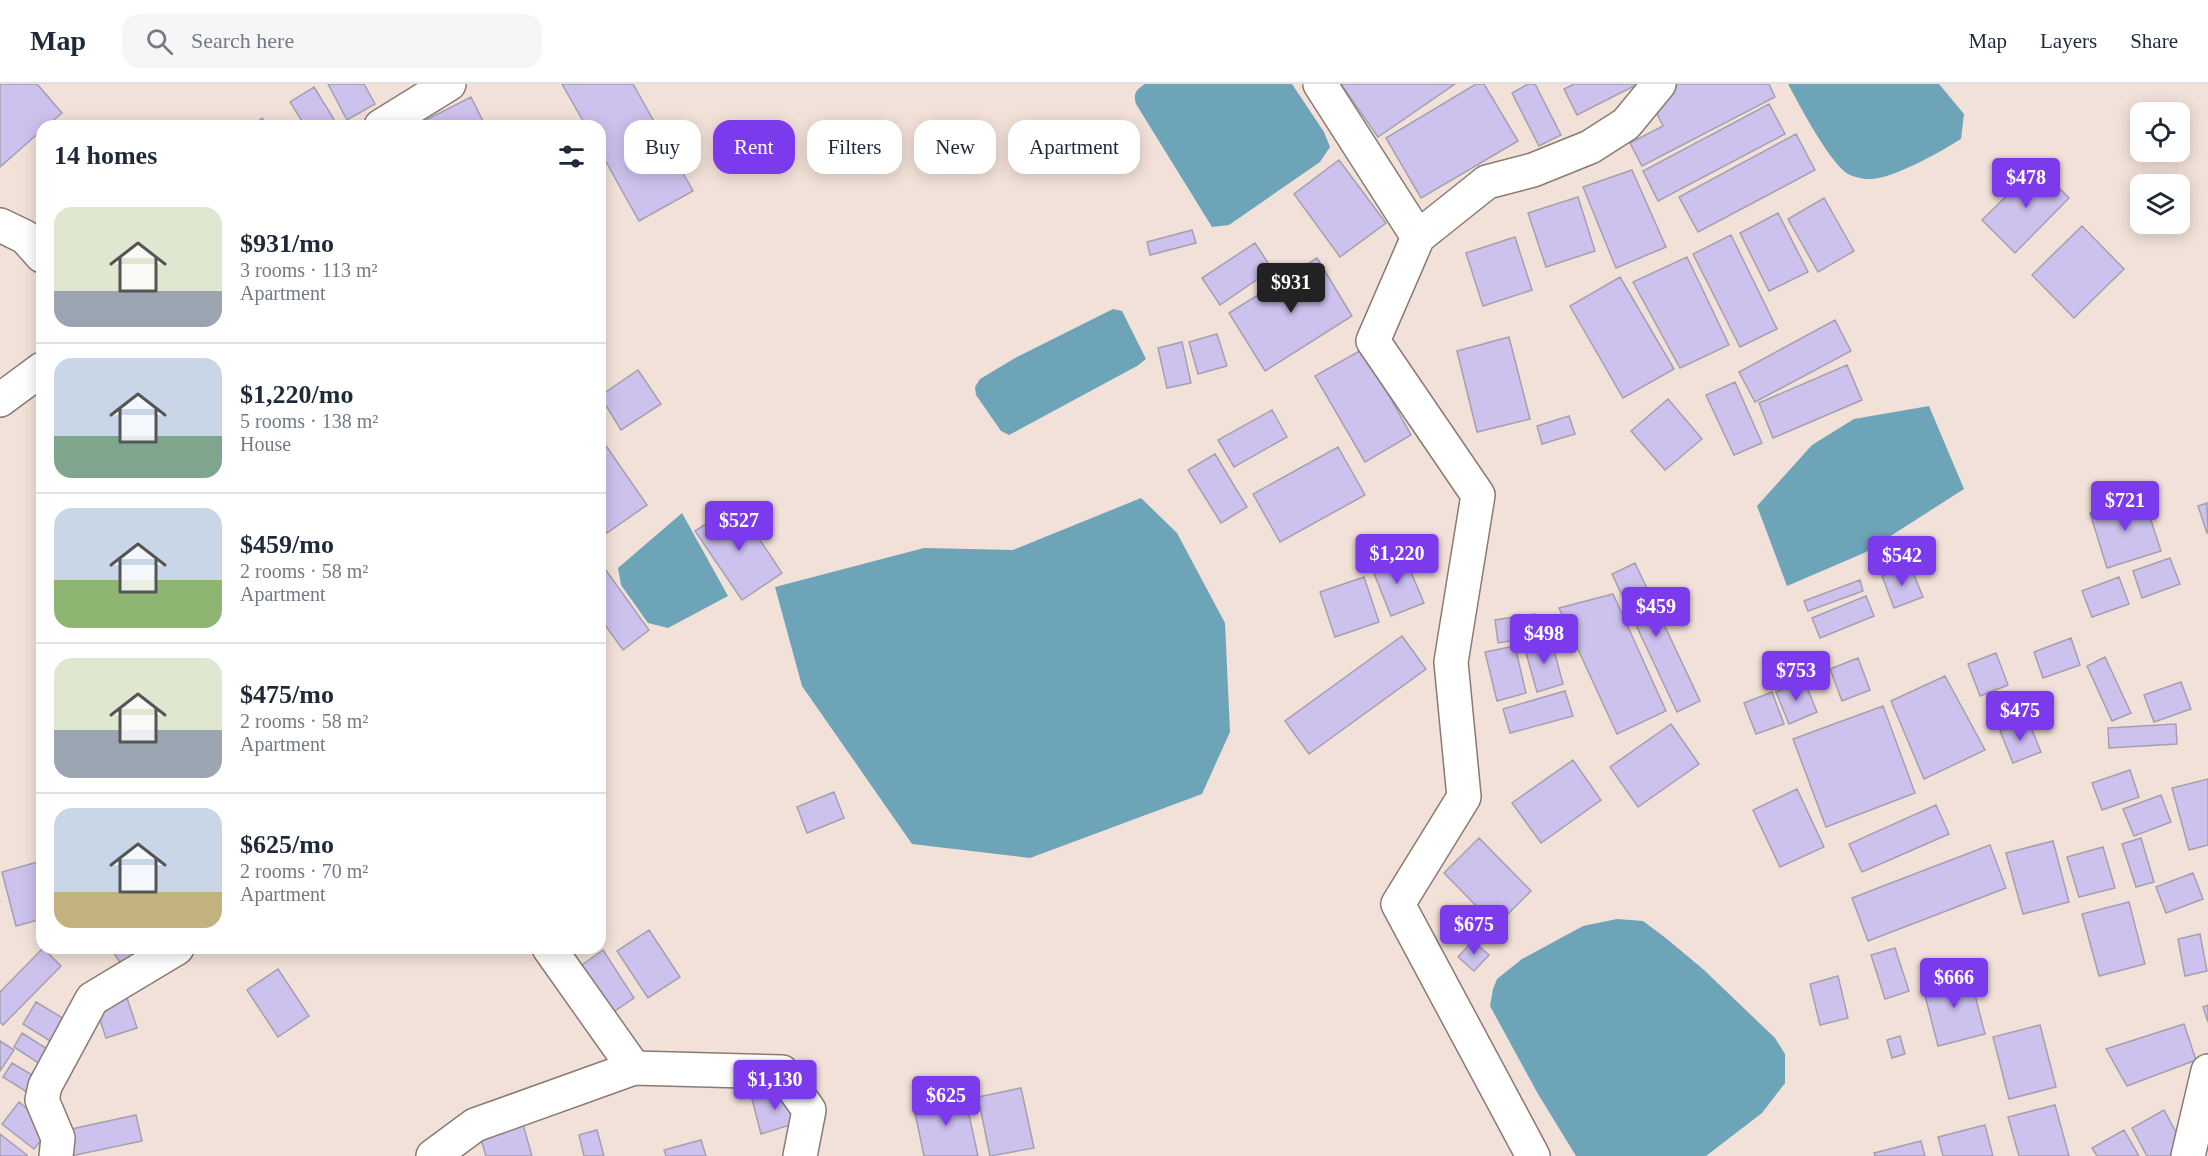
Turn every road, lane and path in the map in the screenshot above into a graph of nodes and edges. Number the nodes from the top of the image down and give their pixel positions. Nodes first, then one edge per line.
1 (449, 84) edge
2 (1320, 84) edge
3 (1659, 84) edge
4 (391, 120) edge
5 (0, 225) edge
6 (1418, 237) junction
7 (36, 249) edge
8 (36, 373) edge
9 (0, 399) edge
10 (167, 954) edge
11 (553, 954) edge
12 (634, 1068) junction
13 (2208, 1071) edge
14 (56, 1156) edge
15 (433, 1156) edge
16 (800, 1156) edge
17 (1533, 1156) edge
18 (2188, 1156) edge

1 - 4 street
2 - 6 street
3 - 6 street
5 - 7 street
6 - 17 street
8 - 9 street
10 - 14 street
11 - 12 street
12 - 15 street
12 - 16 street
13 - 18 street

